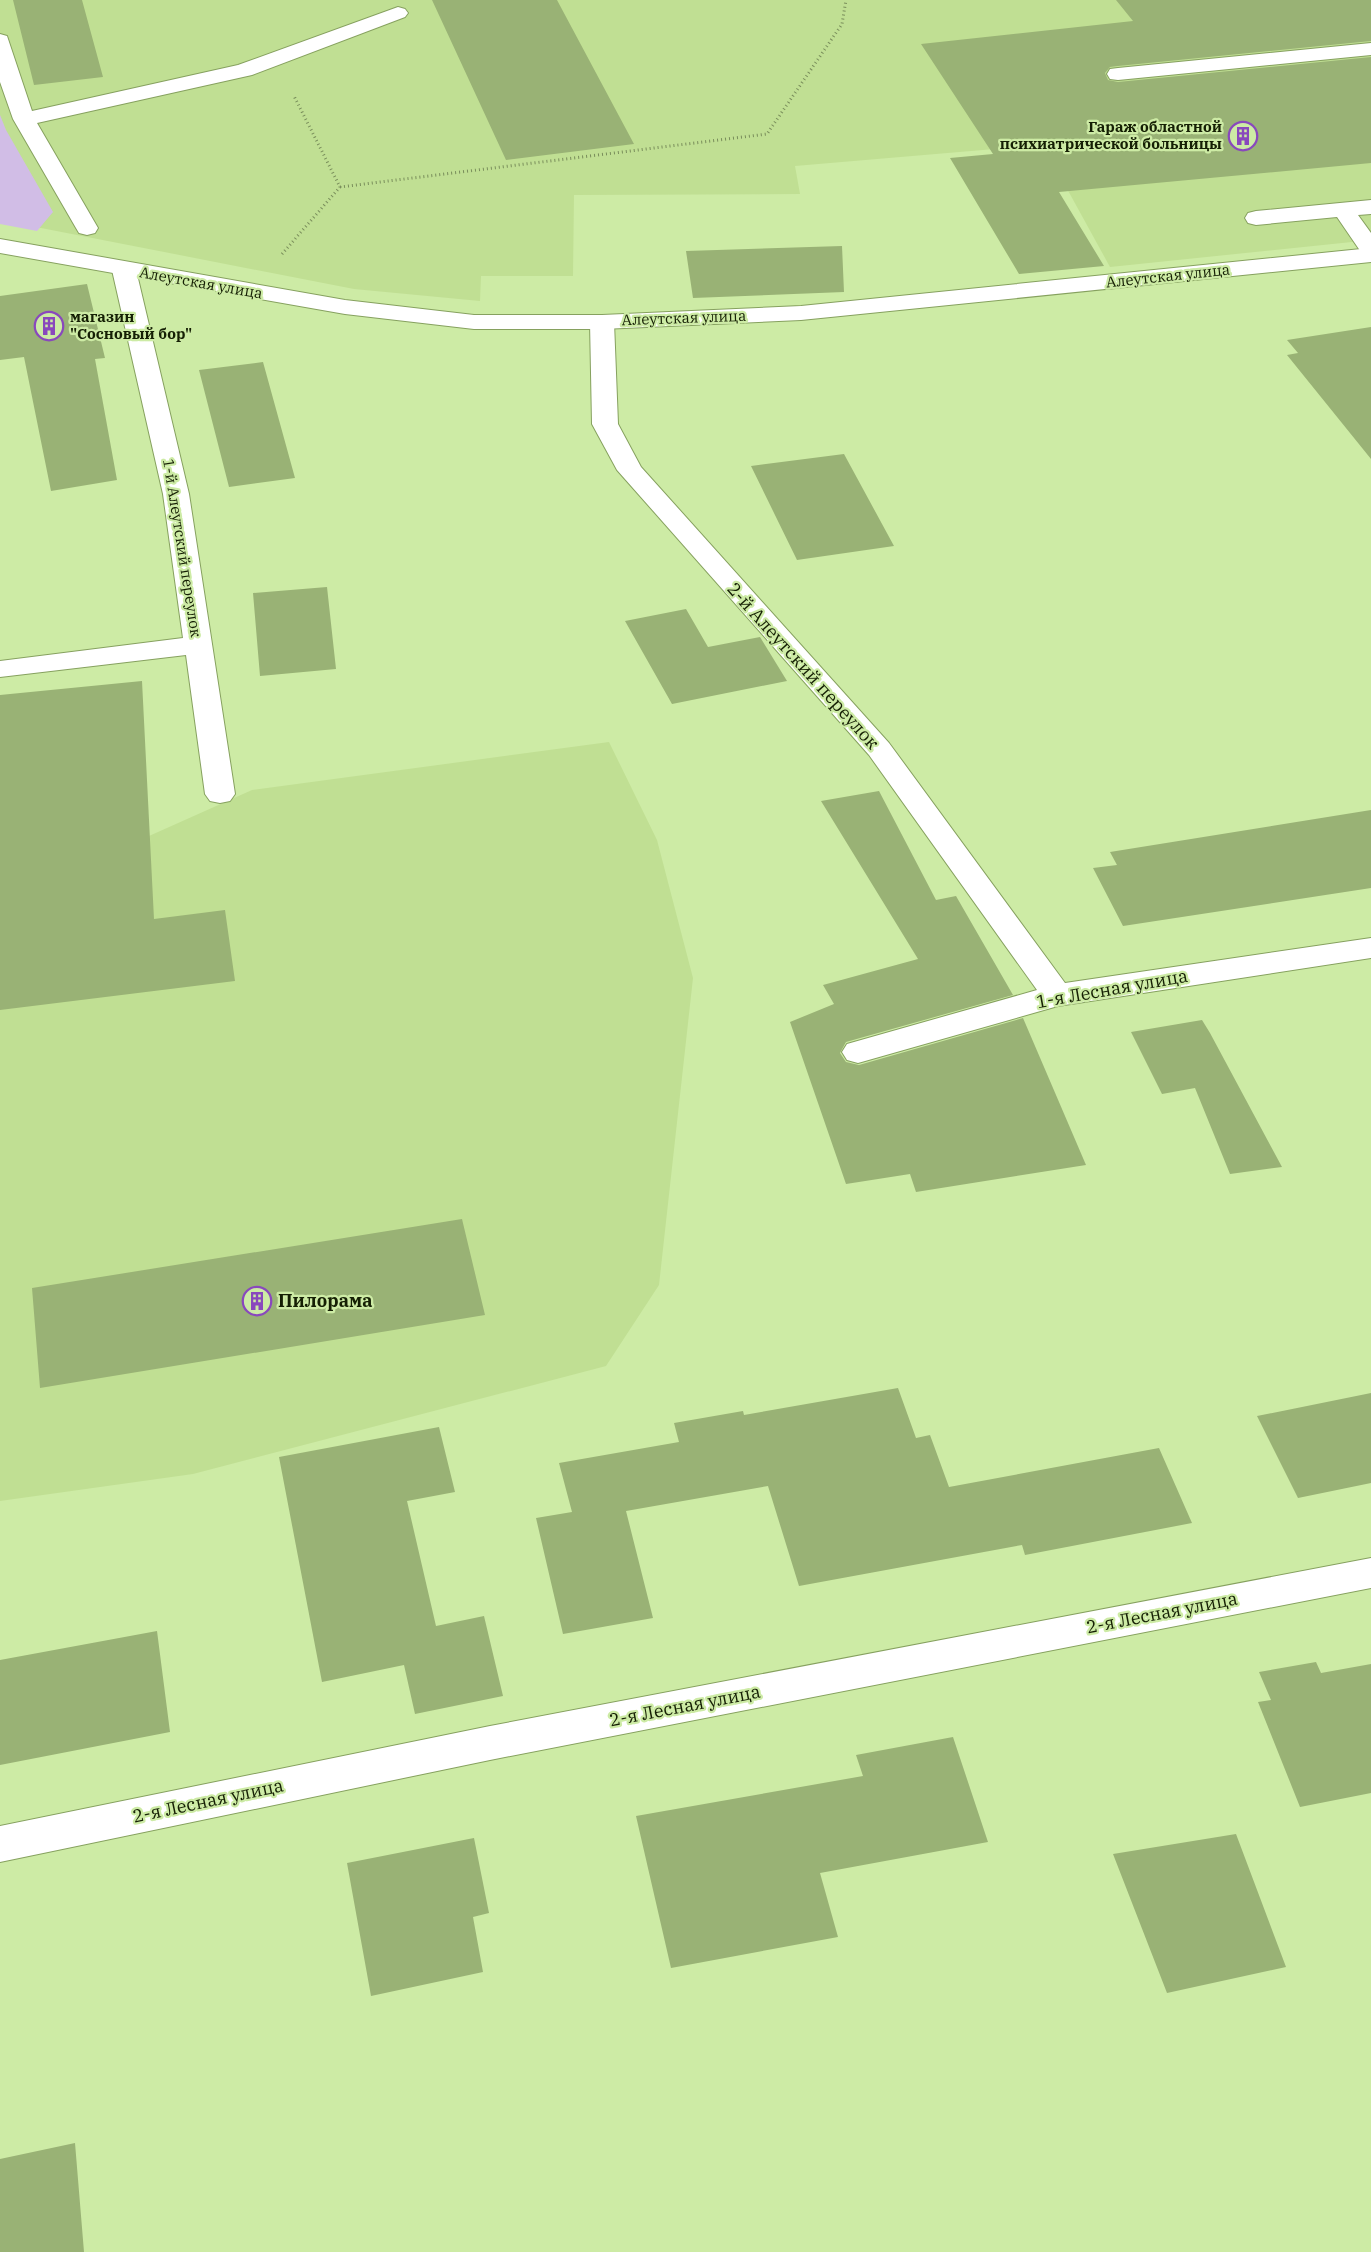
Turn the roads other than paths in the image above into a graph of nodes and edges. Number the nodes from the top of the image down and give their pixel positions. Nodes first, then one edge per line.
1 (398, 13) dead end
2 (0, 40) edge
3 (1371, 49) edge
4 (1118, 74) dead end
5 (24, 119) junction
6 (1371, 207) edge
7 (1343, 210) junction
8 (1256, 218) dead end
9 (87, 228) dead end
10 (0, 246) edge
11 (1371, 250) edge
12 (1371, 255) edge
13 (124, 270) junction
14 (602, 322) junction
15 (197, 645) junction
16 (0, 669) edge
17 (220, 794) dead end
18 (1371, 948) edge
19 (1057, 995) junction
20 (858, 1052) dead end
21 (1371, 1573) edge
22 (0, 1844) edge

1 - 5 street
2 - 5 street
3 - 4 street
5 - 9 street
6 - 7 street
7 - 8 street
7 - 11 street
10 - 13 street, Алеутская улица
12 - 14 street, Алеутская улица
13 - 14 street, Алеутская улица
13 - 15 street, 1-й Алеутский переулок
14 - 19 street, 2-й Алеутский переулок
15 - 16 street
15 - 17 street, 1-й Алеутский переулок
18 - 19 street, 1-я Лесная улица
19 - 20 street, 1-я Лесная улица
21 - 22 street, 2-я Лесная улица

